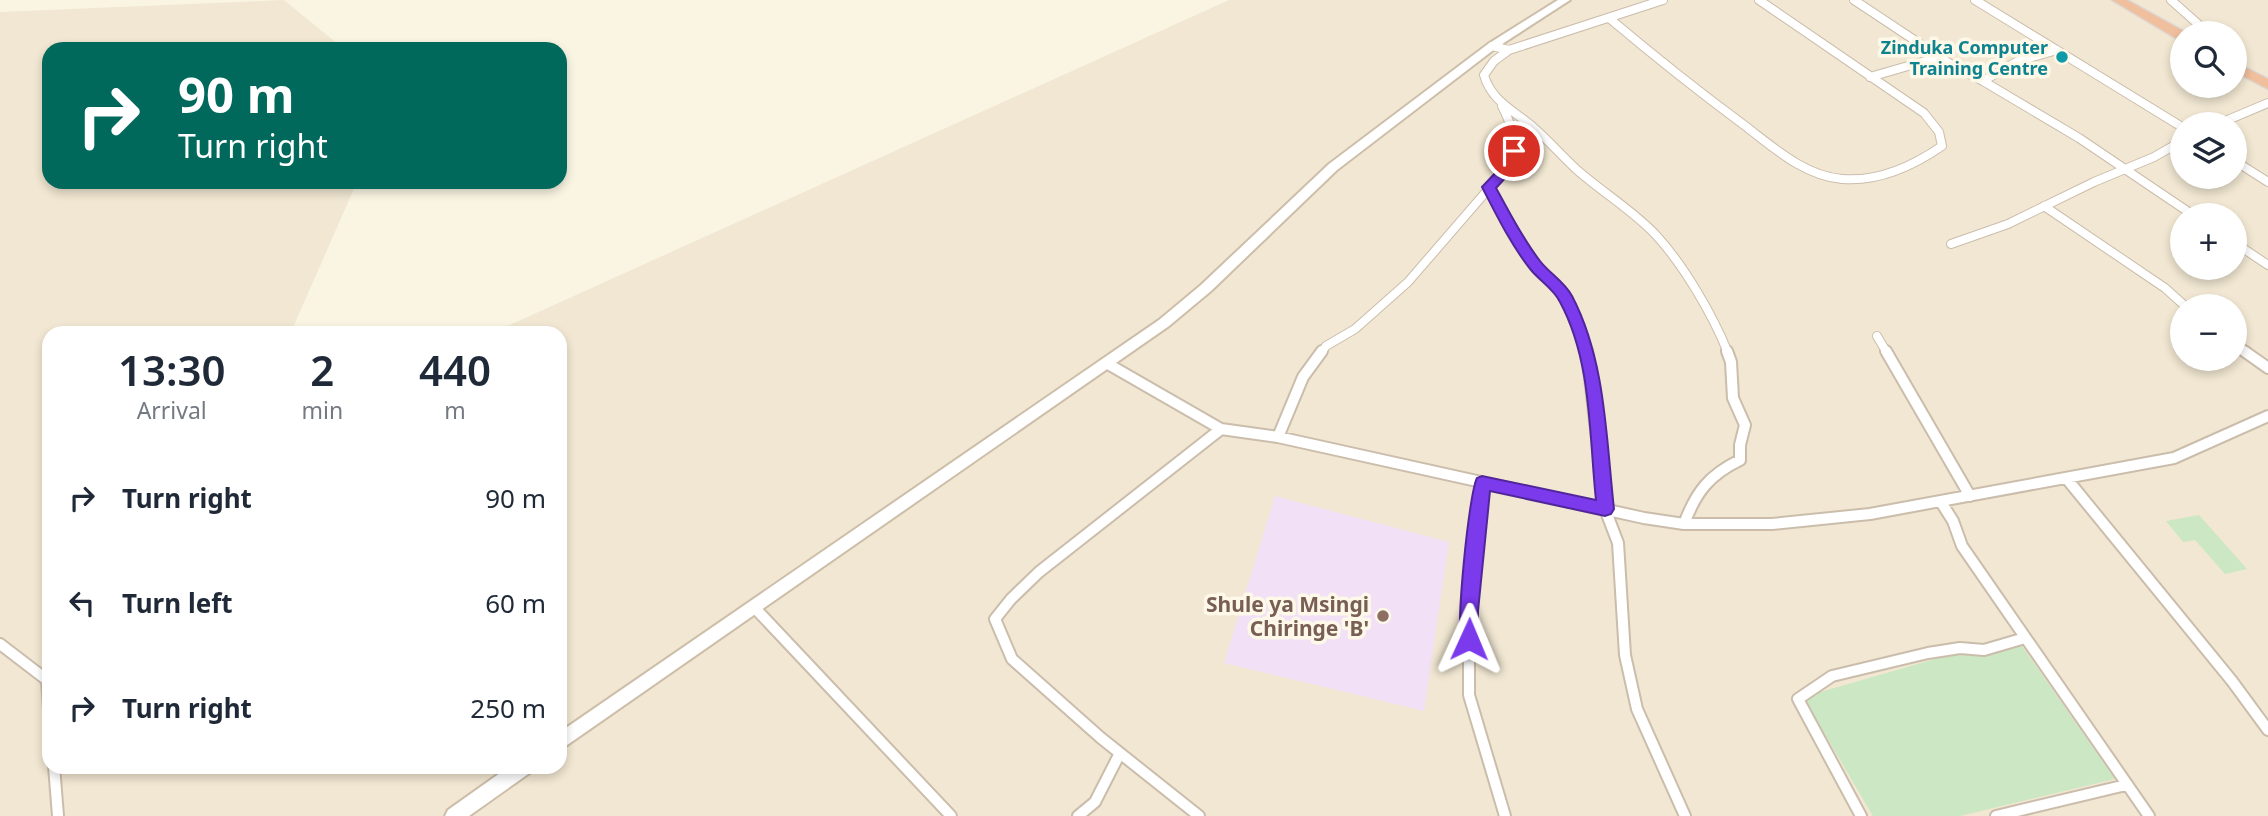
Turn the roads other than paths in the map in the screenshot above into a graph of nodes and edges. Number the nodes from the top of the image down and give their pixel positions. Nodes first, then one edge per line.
1 (1565, 0) edge
2 (1663, 0) edge
3 (1759, 0) edge
4 (1854, 0) edge
5 (1975, 0) edge
6 (2118, 0) edge
7 (2171, 0) edge
8 (1609, 18) junction
9 (2195, 21) edge
10 (2170, 29) edge
11 (1492, 46) junction
12 (1509, 50) junction
13 (2057, 50) junction
14 (1939, 57) junction
15 (2247, 73) edge
16 (1870, 77) junction
17 (1983, 81) junction
18 (2268, 85) edge
19 (1500, 102) junction
20 (2268, 103) edge
21 (2247, 112) edge
22 (2170, 120) edge
23 (2170, 147) edge
24 (2126, 169) junction
25 (2247, 169) edge
26 (2268, 182) edge
27 (1489, 187) junction
28 (2176, 203) edge
29 (2044, 206) junction
30 (1951, 244) dead end
31 (2247, 251) edge
32 (2268, 265) edge
33 (2172, 294) edge
34 (1877, 336) dead end
35 (2247, 353) edge
36 (1108, 363) junction
37 (2268, 368) edge
38 (2268, 416) edge
39 (1221, 429) junction
40 (1278, 437) junction
41 (2067, 478) junction
42 (1482, 482) junction
43 (1970, 496) junction
44 (1941, 502) junction
45 (1605, 509) junction
46 (1684, 524) junction
47 (754, 607) junction
48 (2025, 638) junction
49 (0, 643) edge
50 (42, 676) edge
51 (2268, 730) edge
52 (567, 737) edge
53 (1120, 753) junction
54 (55, 774) edge
55 (514, 774) edge
56 (2126, 786) junction
57 (58, 816) edge
58 (454, 816) edge
59 (951, 816) edge
60 (1078, 816) edge
61 (1199, 816) edge
62 (1505, 816) edge
63 (1685, 816) edge
64 (1861, 816) edge
65 (1996, 816) edge
66 (2149, 816) edge

1 - 11 main road
2 - 8 street
3 - 16 street
4 - 14 street
5 - 13 street
6 - 10 highway
7 - 9 street
8 - 12 street
8 - 16 street
11 - 12 street
11 - 36 main road
12 - 19 street
13 - 17 street
13 - 22 street
14 - 16 street
14 - 17 street
15 - 18 highway
17 - 24 street
19 - 27 street
19 - 46 street
20 - 21 street
23 - 24 street
24 - 28 street
24 - 29 street
25 - 26 street
27 - 40 street
27 - 45 street
29 - 30 street
29 - 33 street
31 - 32 street
34 - 43 street
35 - 37 street
36 - 39 street
36 - 47 main road
38 - 41 street
39 - 40 street
39 - 53 street
40 - 42 street
41 - 43 street
41 - 51 street
42 - 45 street
42 - 62 street
43 - 44 street
44 - 46 street
44 - 48 street
45 - 46 street
45 - 63 street
47 - 52 main road
47 - 59 street
48 - 56 street
48 - 64 street
49 - 50 street
53 - 60 street
53 - 61 street
54 - 57 street
55 - 58 main road
56 - 65 street
56 - 66 street

